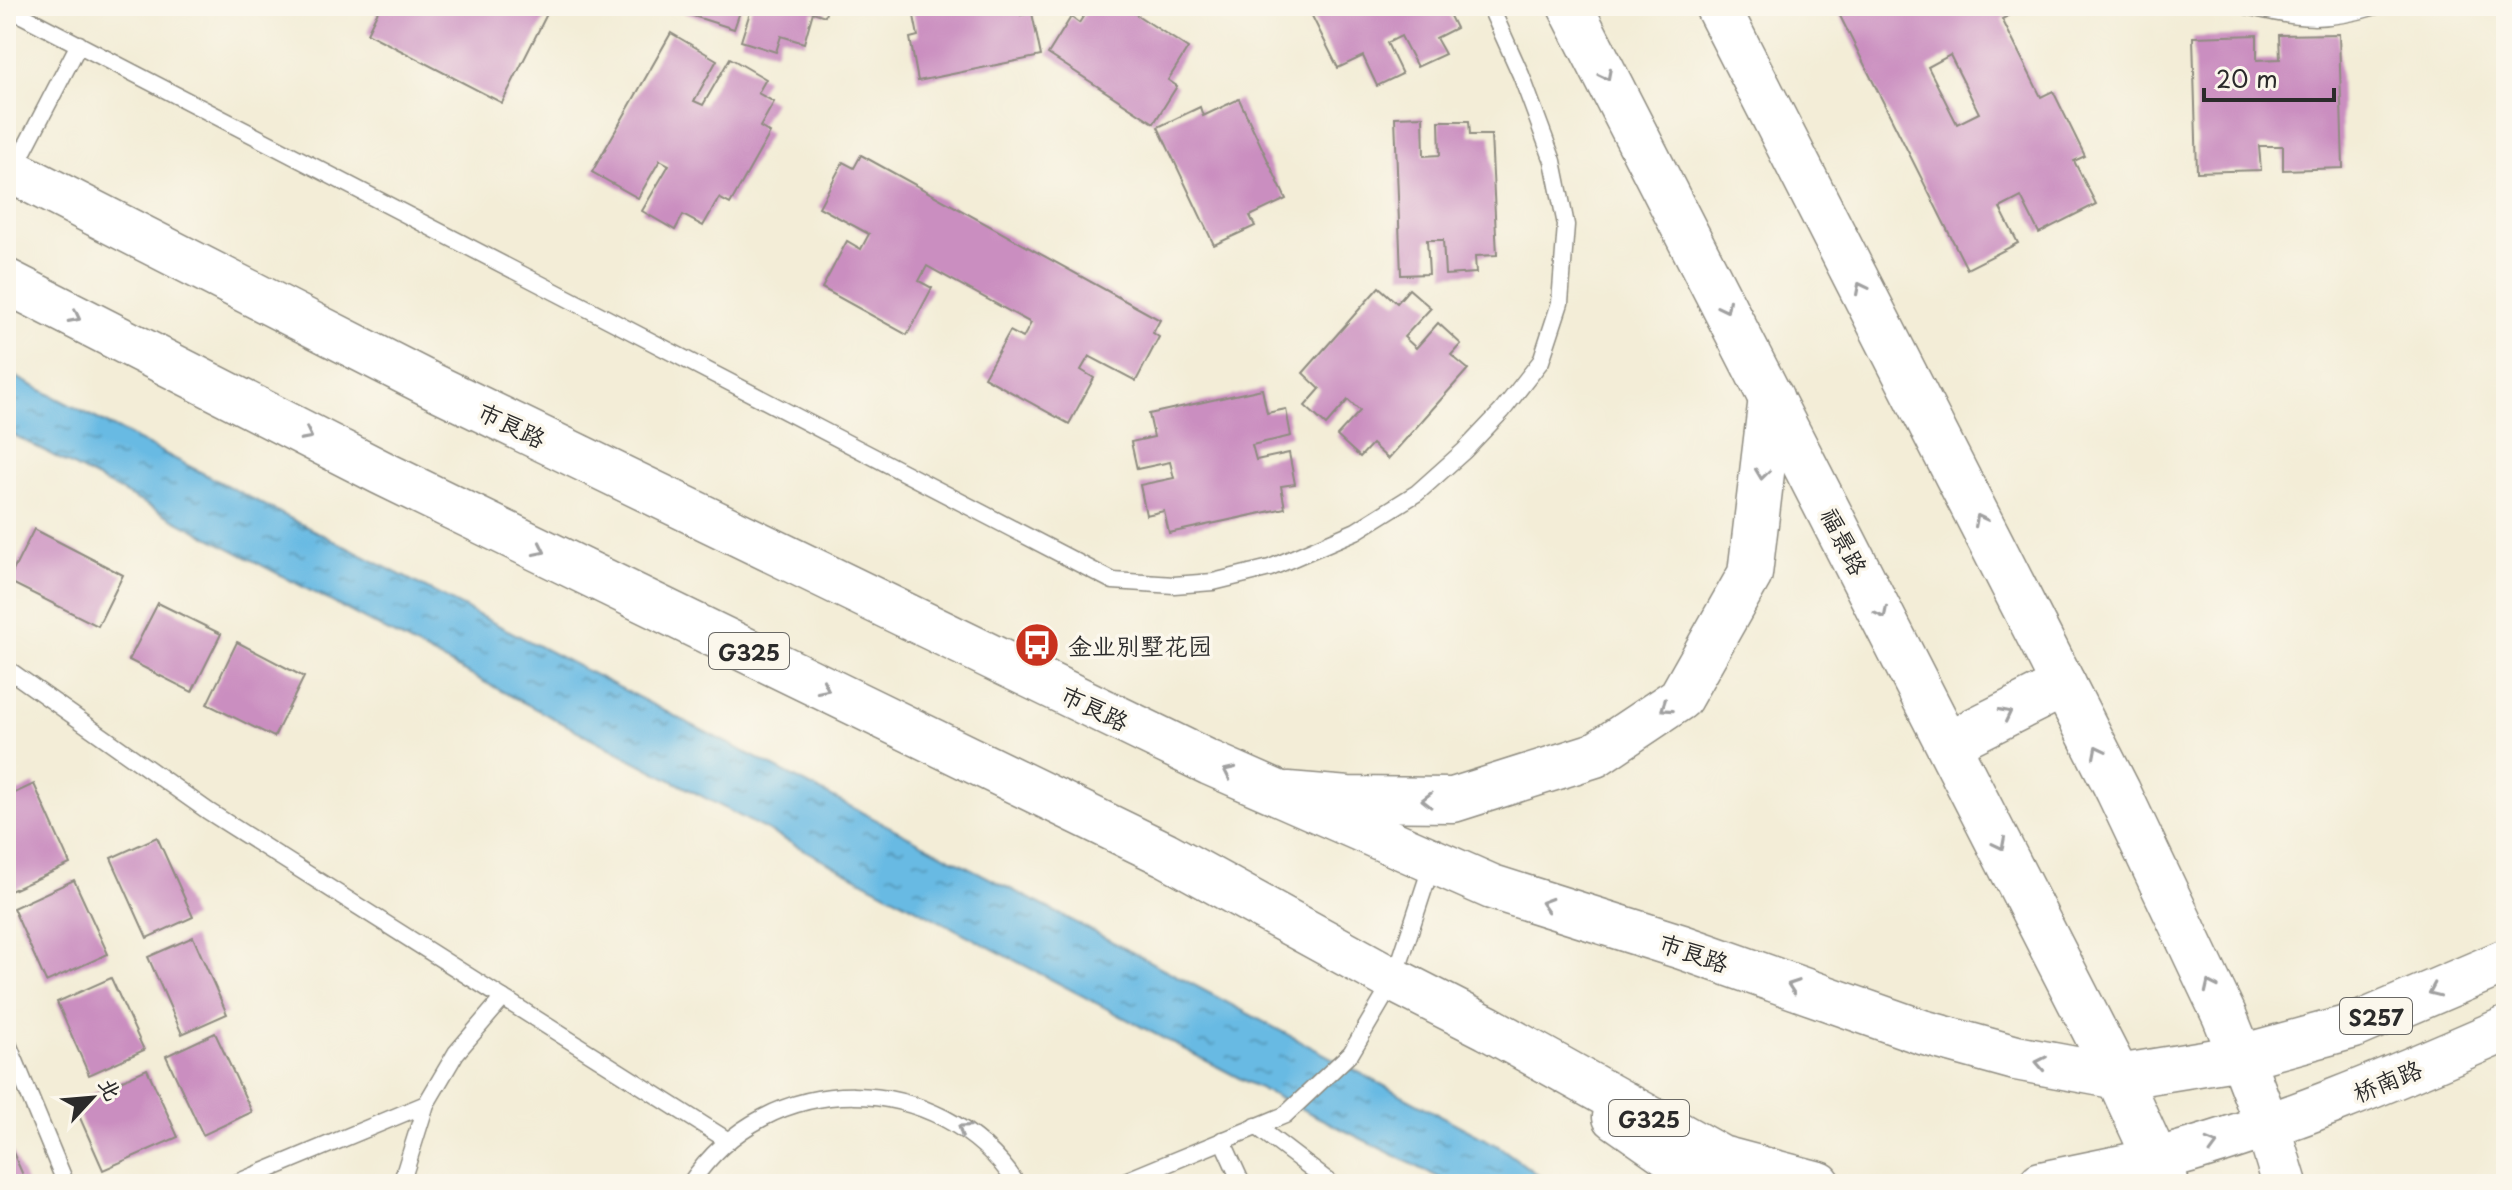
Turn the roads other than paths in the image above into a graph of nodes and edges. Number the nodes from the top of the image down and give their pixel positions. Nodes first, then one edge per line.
1 (1490, 6) edge
2 (1570, 6) edge
3 (1717, 6) edge
4 (2247, 6) edge
5 (2376, 6) edge
6 (6, 7) edge
7 (79, 44) junction
8 (10, 169) edge
9 (6, 281) edge
10 (1771, 397) junction
11 (6, 668) edge
12 (2064, 685) junction
13 (1949, 743) junction
14 (1275, 793) junction
15 (1433, 863) junction
16 (2506, 961) edge
17 (1394, 980) junction
18 (503, 998) junction
19 (1488, 1028) junction
20 (2506, 1029) edge
21 (6, 1039) edge
22 (2241, 1057) junction
23 (2118, 1077) junction
24 (426, 1104) junction
25 (2267, 1125) junction
26 (1256, 1126) junction
27 (727, 1140) junction
28 (1222, 1140) junction
29 (2162, 1172) edge
30 (66, 1184) edge
31 (234, 1184) edge
32 (401, 1184) edge
33 (690, 1184) edge
34 (1017, 1184) edge
35 (1118, 1184) edge
36 (1242, 1184) edge
37 (1332, 1184) edge
38 (1705, 1184) edge
39 (1819, 1184) edge
40 (2041, 1184) edge
41 (2285, 1184) edge

1 - 7 lane
2 -> 10 main road, 福景路
12 -> 3 main road
4 - 5 lane
6 - 7 lane
7 - 8 lane
14 -> 8 main road, 市良路
9 -> 17 main road, G325
10 -> 13 main road, 福景路
10 -> 14 main road
11 - 18 lane
13 -> 12 main road
22 -> 12 main road
13 -> 23 main road, 福景路
14 - 15 main road, 市良路
15 - 17 lane
23 -> 15 main road, 市良路
16 -> 22 main road, S257
17 - 19 main road, G325
17 - 26 lane
18 - 24 lane
18 - 27 lane
19 - 38 main road, G325
19 - 39 main road, G325
20 - 25 main road, 桥南路 / S257
21 - 30 lane
22 - 23 main road, 市良路
22 - 25 main road
23 - 29 main road, 福景路
24 - 31 lane
24 - 32 lane
29 -> 25 main road, S257
25 - 41 main road
26 - 28 lane
26 - 37 lane
27 - 33 lane
34 -> 27 lane
28 - 35 lane
28 - 36 lane
29 - 40 main road

